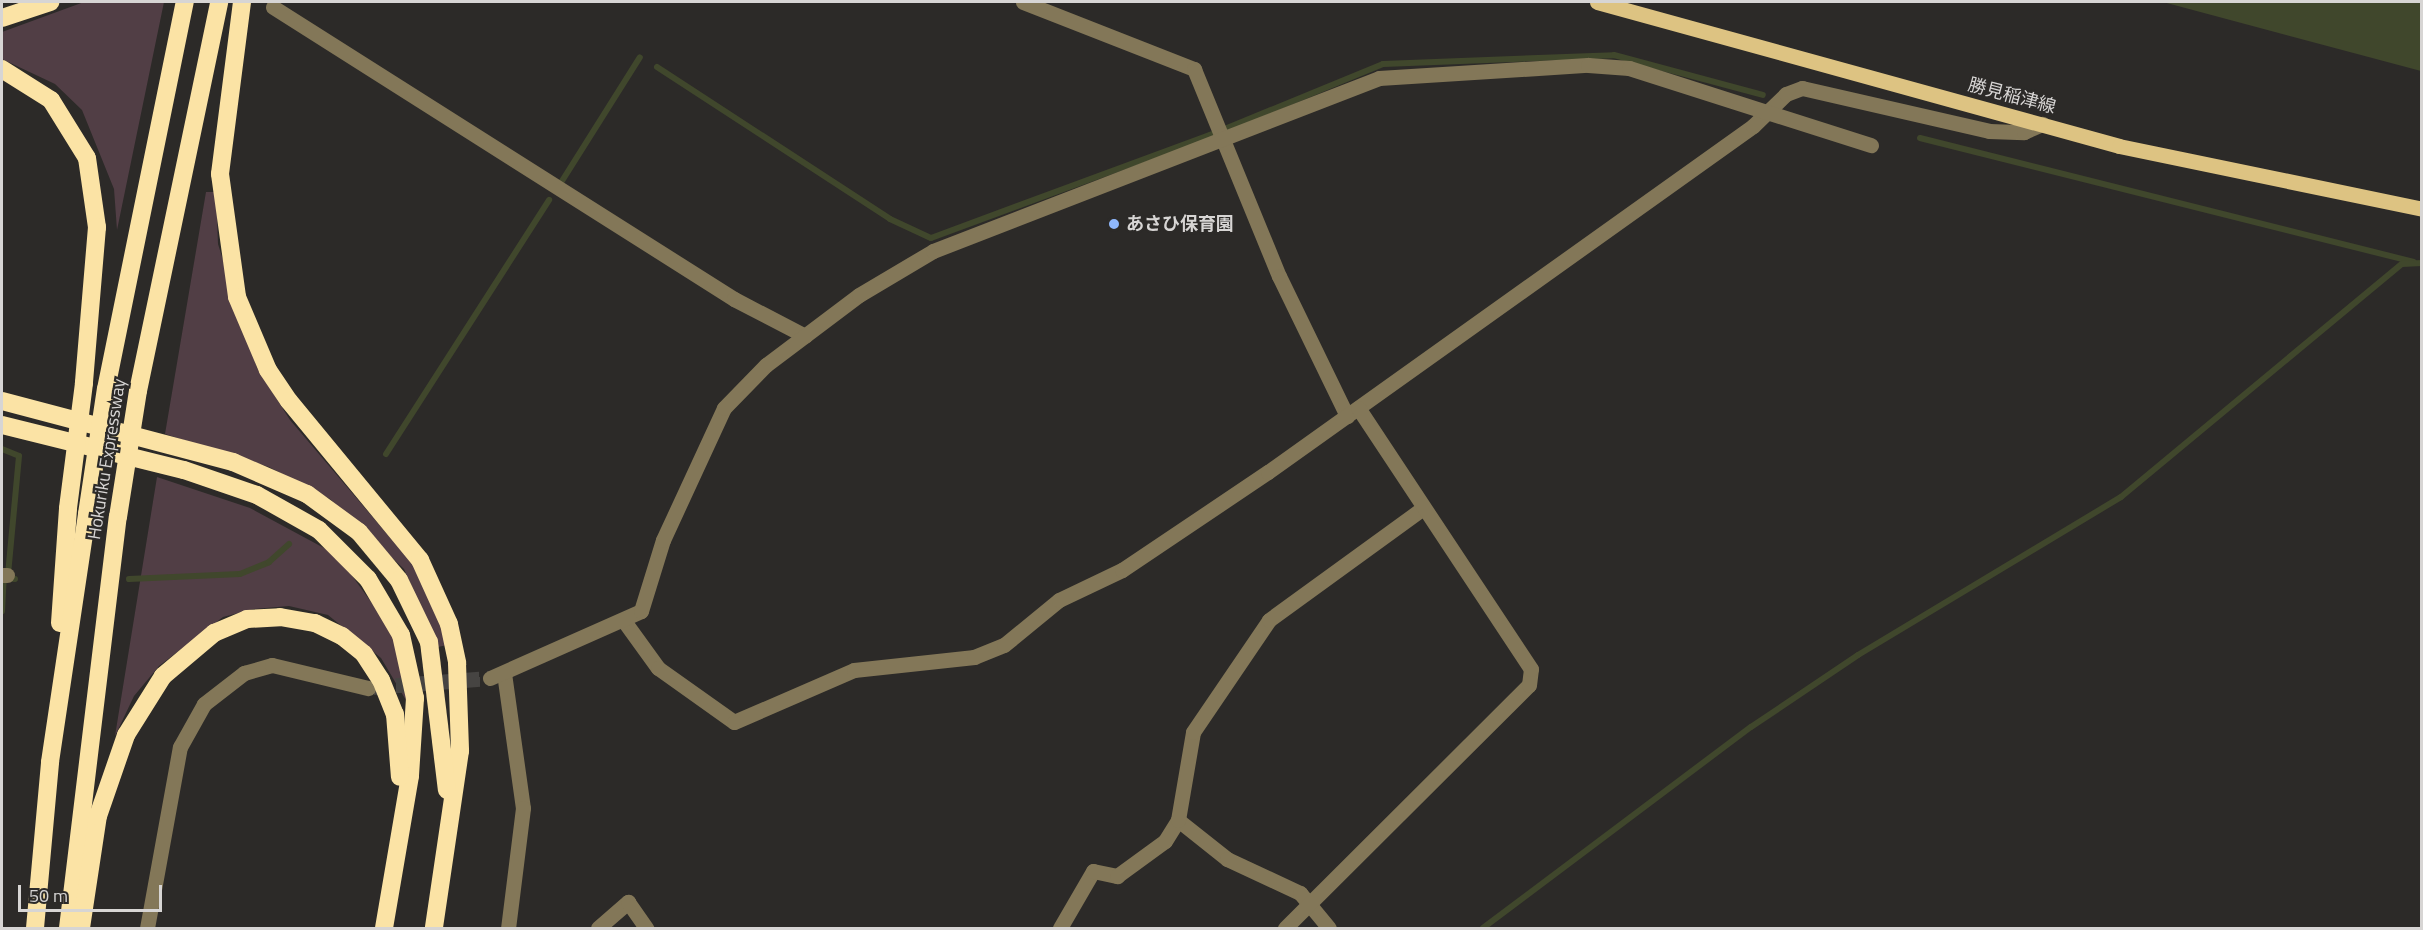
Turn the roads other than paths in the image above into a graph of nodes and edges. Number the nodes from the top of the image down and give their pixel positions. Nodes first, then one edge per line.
1 (50, 2) edge
2 (185, 2) edge
3 (219, 2) edge
4 (242, 2) edge
5 (1023, 2) edge
6 (1597, 2) edge
7 (273, 7) dead end
8 (2, 18) edge
9 (2, 69) edge
10 (1766, 113) junction
11 (2042, 124) junction
12 (1218, 134) junction
13 (1871, 145) dead end
14 (2421, 209) edge
15 (805, 336) junction
16 (2, 401) edge
17 (1352, 412) junction
18 (2, 425) edge
19 (1422, 508) junction
20 (624, 621) junction
21 (368, 688) tunnel mouth
22 (50, 762) junction
23 (1178, 820) junction
24 (398, 848) junction
25 (446, 855) junction
26 (1309, 904) junction
27 (35, 928) edge
28 (68, 928) edge
29 (81, 928) edge
30 (147, 928) edge
31 (384, 928) edge
32 (434, 928) edge
33 (508, 928) edge
34 (598, 928) edge
35 (646, 928) edge
36 (1060, 928) edge
37 (1285, 928) edge
38 (1329, 928) edge

1 - 8 highway
2 - 22 highway, Hokuriku Expressway, bridge
3 - 28 highway, Hokuriku Expressway, bridge
4 - 25 highway
5 - 12 street
6 - 11 main road, 勝見稲津線
7 - 15 street
9 - 22 highway, bridge
10 - 11 street
10 - 12 street
10 - 13 street
10 - 17 street
11 - 14 main road, 勝見稲津線
12 - 15 street
12 - 17 street
15 - 20 street
16 - 25 highway
17 - 19 street
17 - 20 street
18 - 24 highway
19 - 23 street
19 - 26 street
20 - 33 street
21 - 30 street
22 - 27 highway, Hokuriku Expressway
23 - 26 street
23 - 36 street
24 - 29 highway
24 - 31 highway
25 - 32 highway
26 - 37 street
26 - 38 street
34 - 35 street

